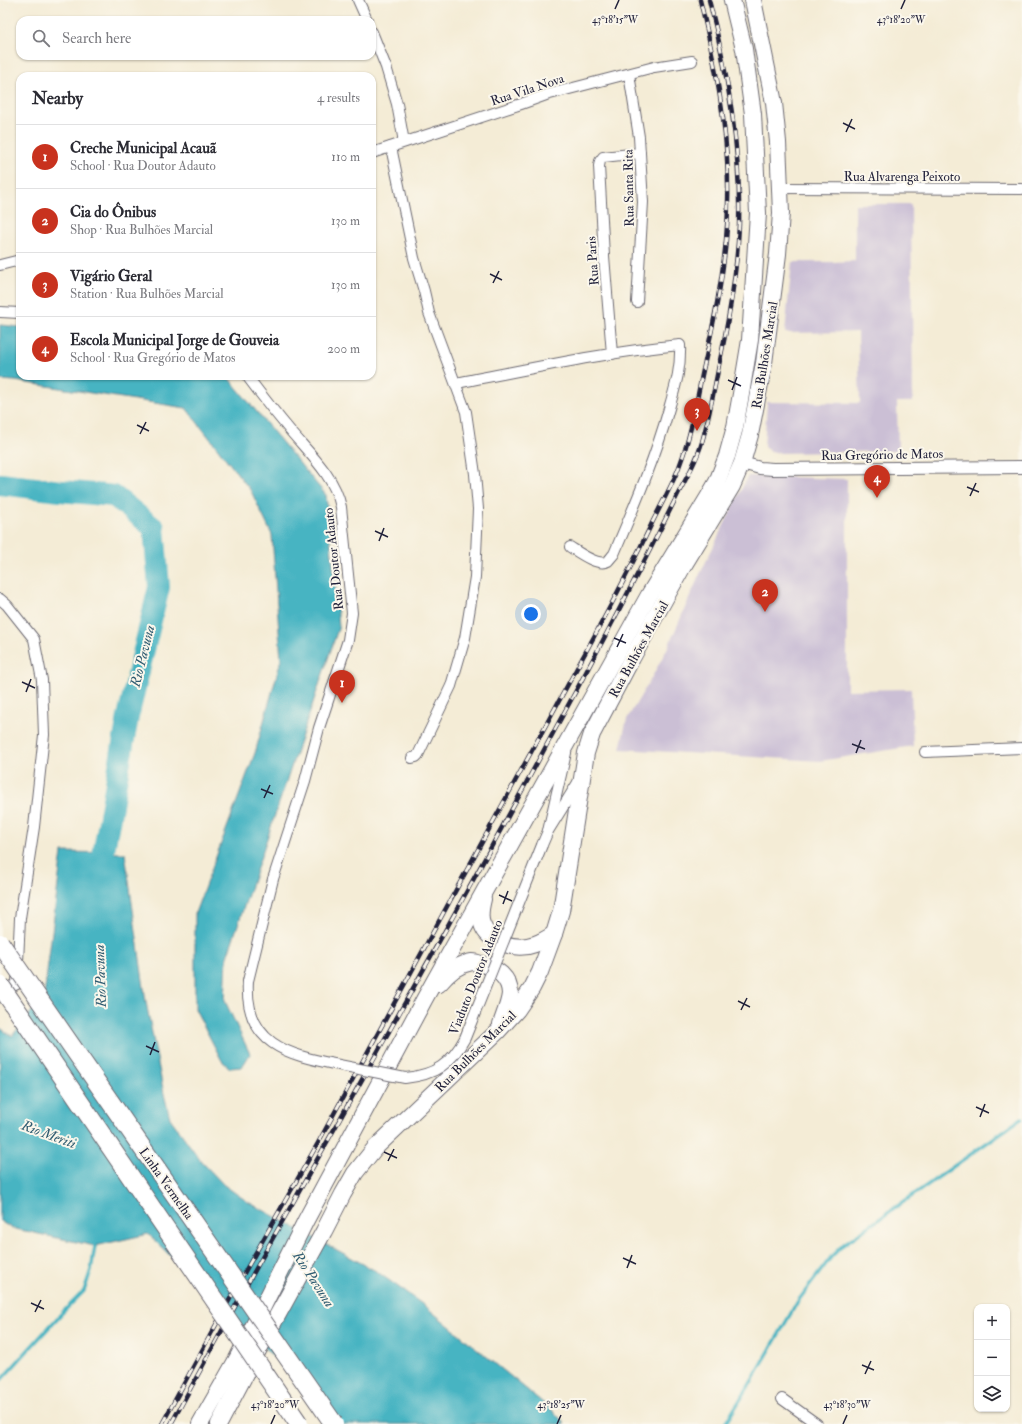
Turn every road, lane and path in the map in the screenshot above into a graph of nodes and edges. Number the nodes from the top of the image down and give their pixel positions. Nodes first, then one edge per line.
1 (358, 0) edge
2 (732, 0) edge
3 (753, 0) edge
4 (365, 16) edge
5 (376, 42) edge
6 (692, 61) dead end
7 (629, 74) junction
8 (404, 142) junction
9 (391, 147) junction
10 (376, 152) edge
11 (640, 154) junction
12 (781, 188) junction
13 (1022, 189) edge
14 (16, 261) edge
15 (0, 265) edge
16 (637, 302) dead end
17 (0, 312) edge
18 (16, 313) edge
19 (612, 354) junction
20 (251, 380) edge
21 (456, 383) junction
22 (742, 462) junction
23 (1022, 467) edge
24 (570, 547) dead end
25 (0, 599) edge
26 (625, 655) junction
27 (571, 734) junction
28 (1022, 748) edge
29 (924, 752) dead end
30 (412, 758) dead end
31 (583, 774) junction
32 (548, 831) junction
33 (273, 879) joint
34 (484, 892) junction
35 (554, 934) junction
36 (0, 942) edge
37 (0, 985) edge
38 (0, 992) edge
39 (425, 998) junction
40 (498, 1031) junction
41 (244, 1362) junction
42 (782, 1399) dead end
43 (200, 1424) edge
44 (219, 1424) edge
45 (299, 1424) edge
46 (334, 1424) edge
47 (817, 1424) edge

1 - 4 street
2 - 26 main road, Rua Bulhões Marcial
3 - 12 main road, Rua Bulhões Marcial
5 - 8 street
6 - 7 street, Rua Vila Nova
7 - 8 street, Rua Vila Nova
7 - 11 street, Rua Santa Rita
8 - 9 street, Rua Vila Nova
9 - 10 street, Rua Vila Nova
9 - 21 street
11 - 16 street, Rua Santa Rita
11 - 19 street, Rua Paris
12 - 13 street, Rua Alvarenga Peixoto
12 - 22 main road, Rua Bulhões Marcial
14 - 15 street
17 - 18 street
19 - 21 street
19 - 24 street
20 - 33 street, Rua Doutor Adauto
21 - 30 street
22 - 23 street, Rua Gregório de Matos
22 - 26 main road, Rua Bulhões Marcial
25 - 38 street
26 - 27 main road, Rua Bulhões Marcial
26 - 31 main road, Rua Bulhões Marcial
27 - 32 street, Viaduto Doutor Adauto
27 - 34 main road, Rua Bulhões Marcial
28 - 29 street
31 - 32 street, Viaduto Doutor Adauto
31 - 35 main road, Rua Bulhões Marcial
32 - 33 street, Viaduto Doutor Adauto, bridge
34 - 35 main road
34 - 39 main road, Rua Bulhões Marcial
35 - 40 main road, Rua Bulhões Marcial
36 - 46 highway, Linha Vermelha, bridge
37 - 45 highway, Linha Vermelha, bridge
39 - 40 main road
39 - 41 main road, Rua Bulhões Marcial, bridge
40 - 41 main road, Rua Bulhões Marcial, bridge
41 - 43 main road
41 - 44 main road
42 - 47 street

